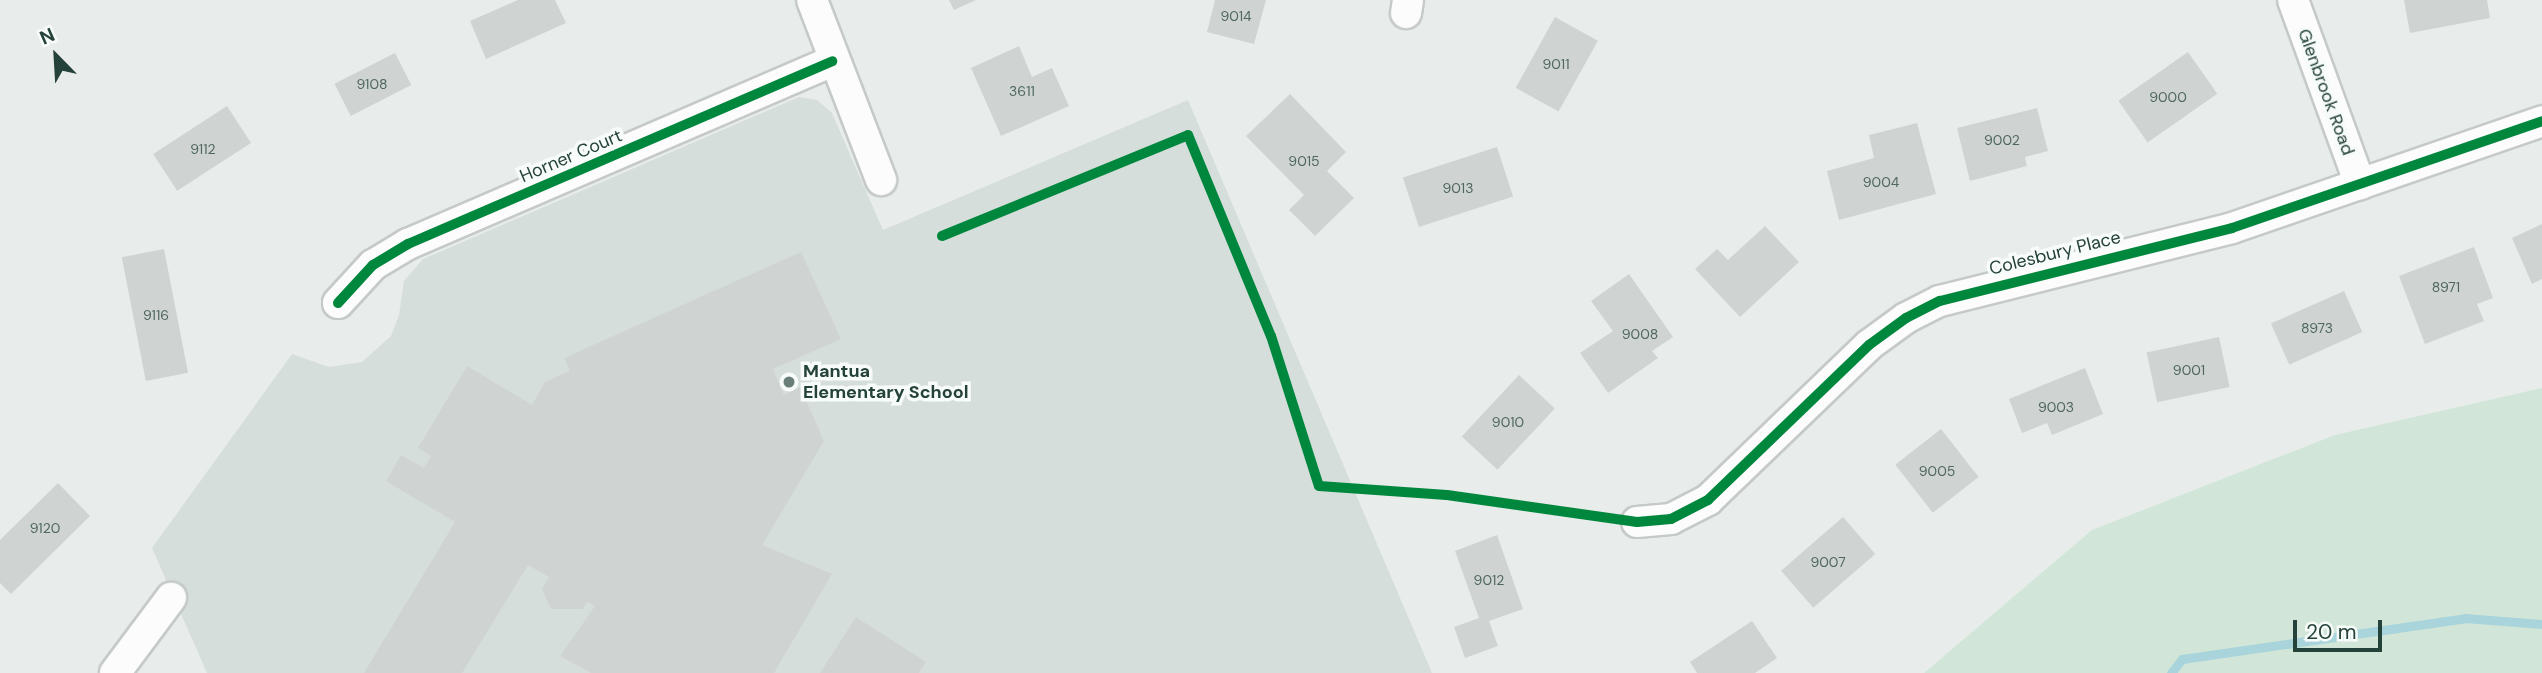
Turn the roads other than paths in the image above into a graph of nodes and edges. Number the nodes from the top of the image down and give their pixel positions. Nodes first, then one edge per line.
1 (812, 0) edge
2 (2293, 0) edge
3 (832, 61) junction
4 (2542, 121) edge
5 (881, 180) dead end
6 (2360, 184) junction
7 (338, 303) dead end
8 (1637, 522) dead end
9 (171, 598) dead end
10 (115, 673) edge

1 - 3 street
2 - 6 street, Glenbrook Road
3 - 5 street
3 - 7 street, Horner Court
4 - 6 street, Colesbury Place
6 - 8 street, Colesbury Place
9 - 10 street

